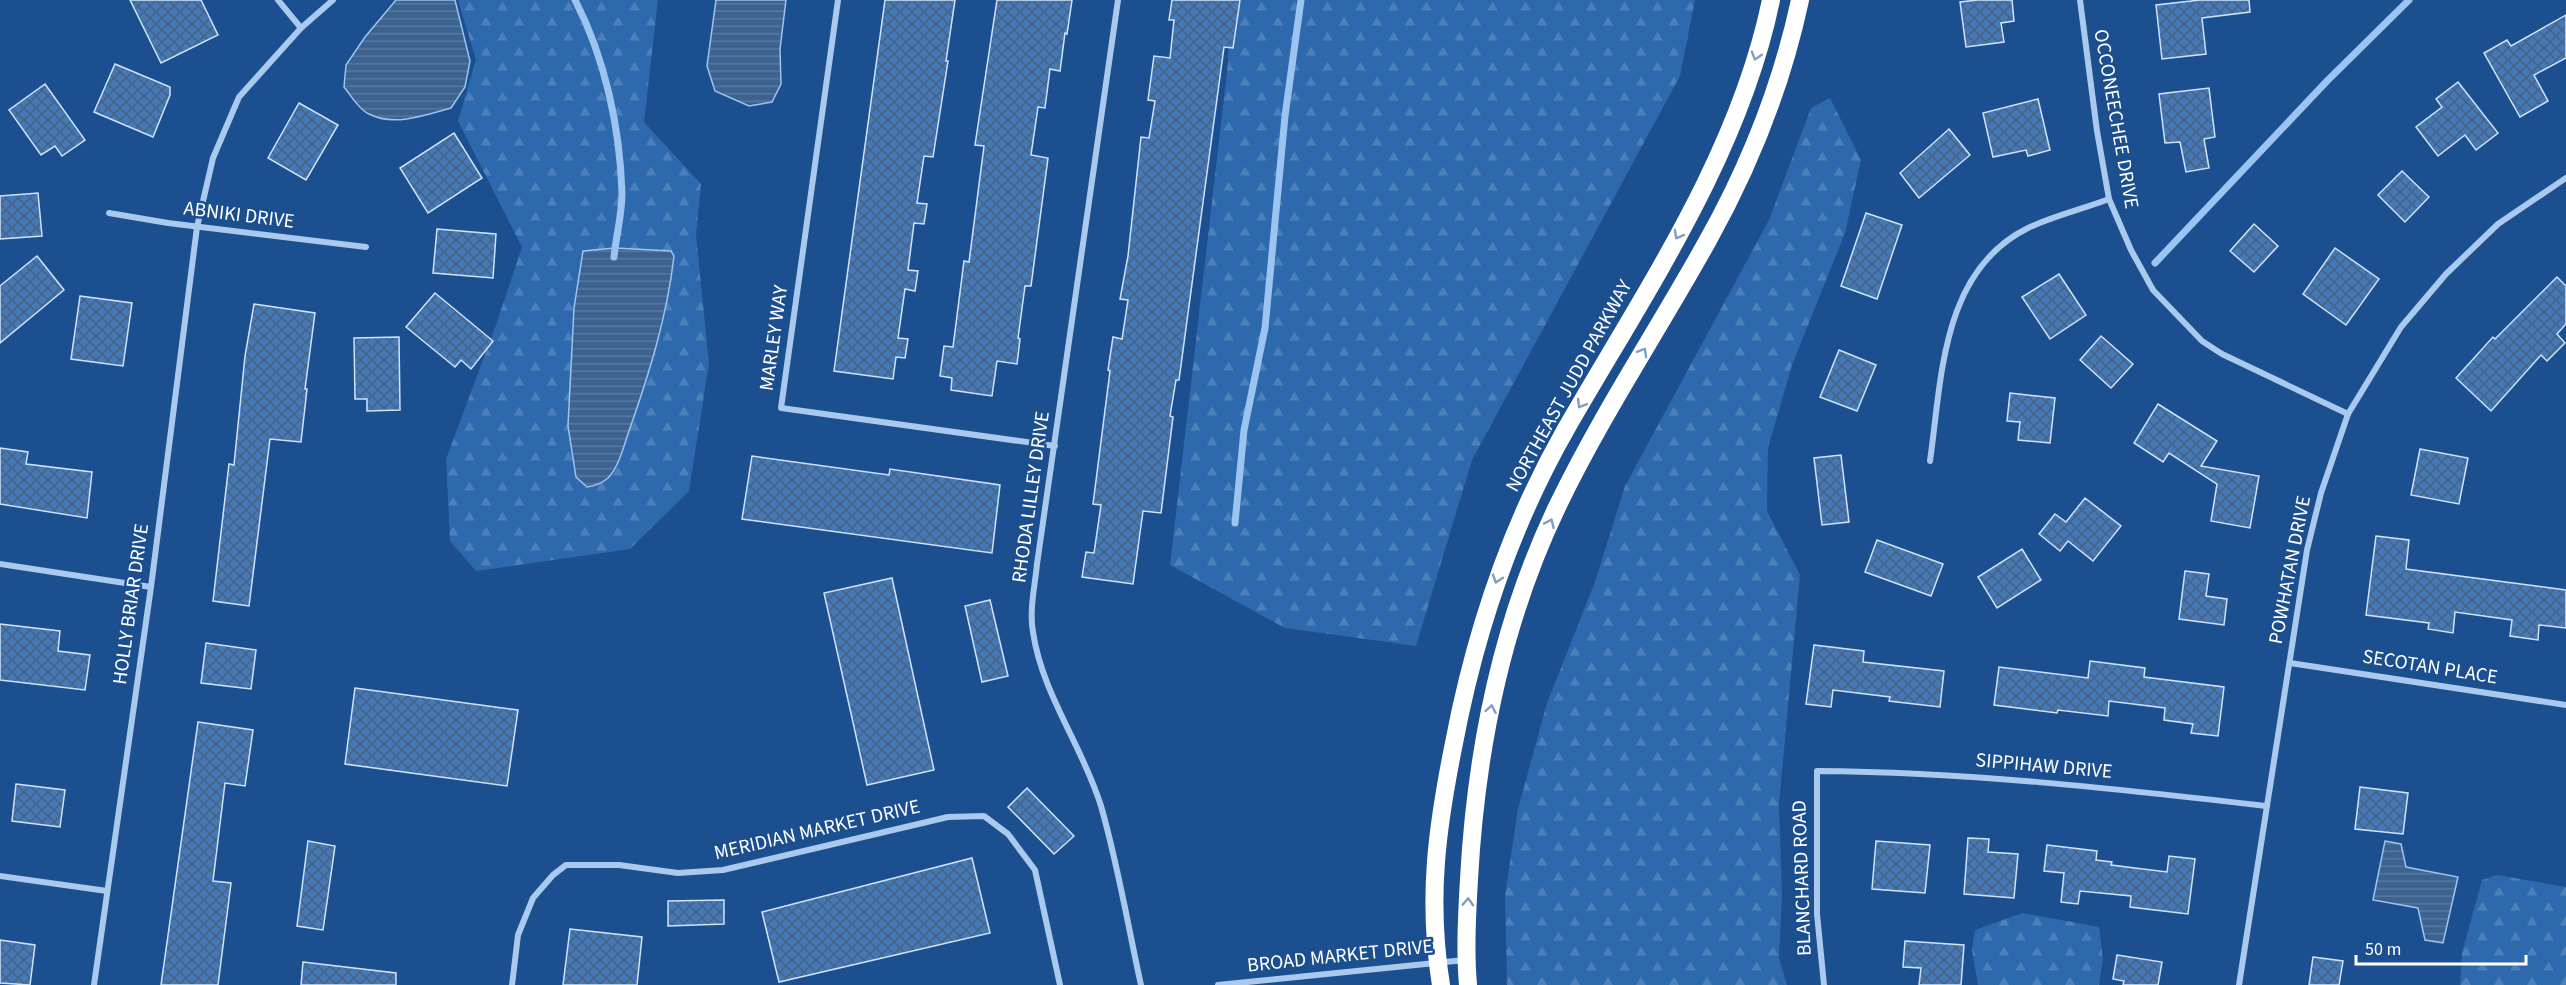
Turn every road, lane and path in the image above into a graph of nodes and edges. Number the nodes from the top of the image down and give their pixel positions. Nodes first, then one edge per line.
1 (278, 0) edge
2 (333, 0) edge
3 (838, 0) edge
4 (1118, 0) edge
5 (1772, 0) edge
6 (1800, 0) edge
7 (2080, 0) edge
8 (301, 28) junction
9 (2566, 178) edge
10 (2109, 199) junction
11 (109, 213) dead end
12 (197, 226) junction
13 (366, 247) dead end
14 (2348, 414) junction
15 (1054, 446) junction
16 (1930, 460) dead end
17 (0, 564) edge
18 (151, 587) junction
19 (2290, 663) junction
20 (2566, 705) edge
21 (1817, 771) joint
22 (2267, 806) junction
23 (0, 876) edge
24 (107, 891) junction
25 (1466, 960) junction
26 (1438, 963) junction
27 (94, 985) edge
28 (512, 985) edge
29 (1060, 985) edge
30 (1141, 985) edge
31 (1218, 985) edge
32 (1441, 985) edge
33 (1468, 985) edge
34 (1824, 985) edge
35 (2239, 985) edge

1 - 8 street
2 - 8 street, HOLLY BRIAR DRIVE
3 - 15 street, MARLEY WAY
4 - 15 street, RHODA LILLEY DRIVE
5 -> 26 highway, NORTHEAST JUDD PARKWAY
25 -> 6 highway
7 - 10 street, OCCONEECHEE DRIVE
8 - 12 street, HOLLY BRIAR DRIVE
9 - 14 street, POWHATAN DRIVE
10 - 14 street, OCCONEECHEE DRIVE
10 - 16 street
11 - 12 street, ABNIKI DRIVE
12 - 13 street, ABNIKI DRIVE
12 - 18 street, HOLLY BRIAR DRIVE
14 - 19 street, POWHATAN DRIVE
15 - 30 street, RHODA LILLEY DRIVE
17 - 18 street
18 - 24 street, HOLLY BRIAR DRIVE
19 - 20 street, SECOTAN PLACE
19 - 22 street, POWHATAN DRIVE
21 - 22 street, SIPPIHAW DRIVE
21 - 34 street, BLANCHARD ROAD
22 - 35 street, POWHATAN DRIVE
23 - 24 street
24 - 27 street, HOLLY BRIAR DRIVE
25 - 26 street, BROAD MARKET DRIVE
25 - 33 highway
26 - 31 street, BROAD MARKET DRIVE
26 - 32 highway, NORTHEAST JUDD PARKWAY
28 - 29 street, MERIDIAN MARKET DRIVE

